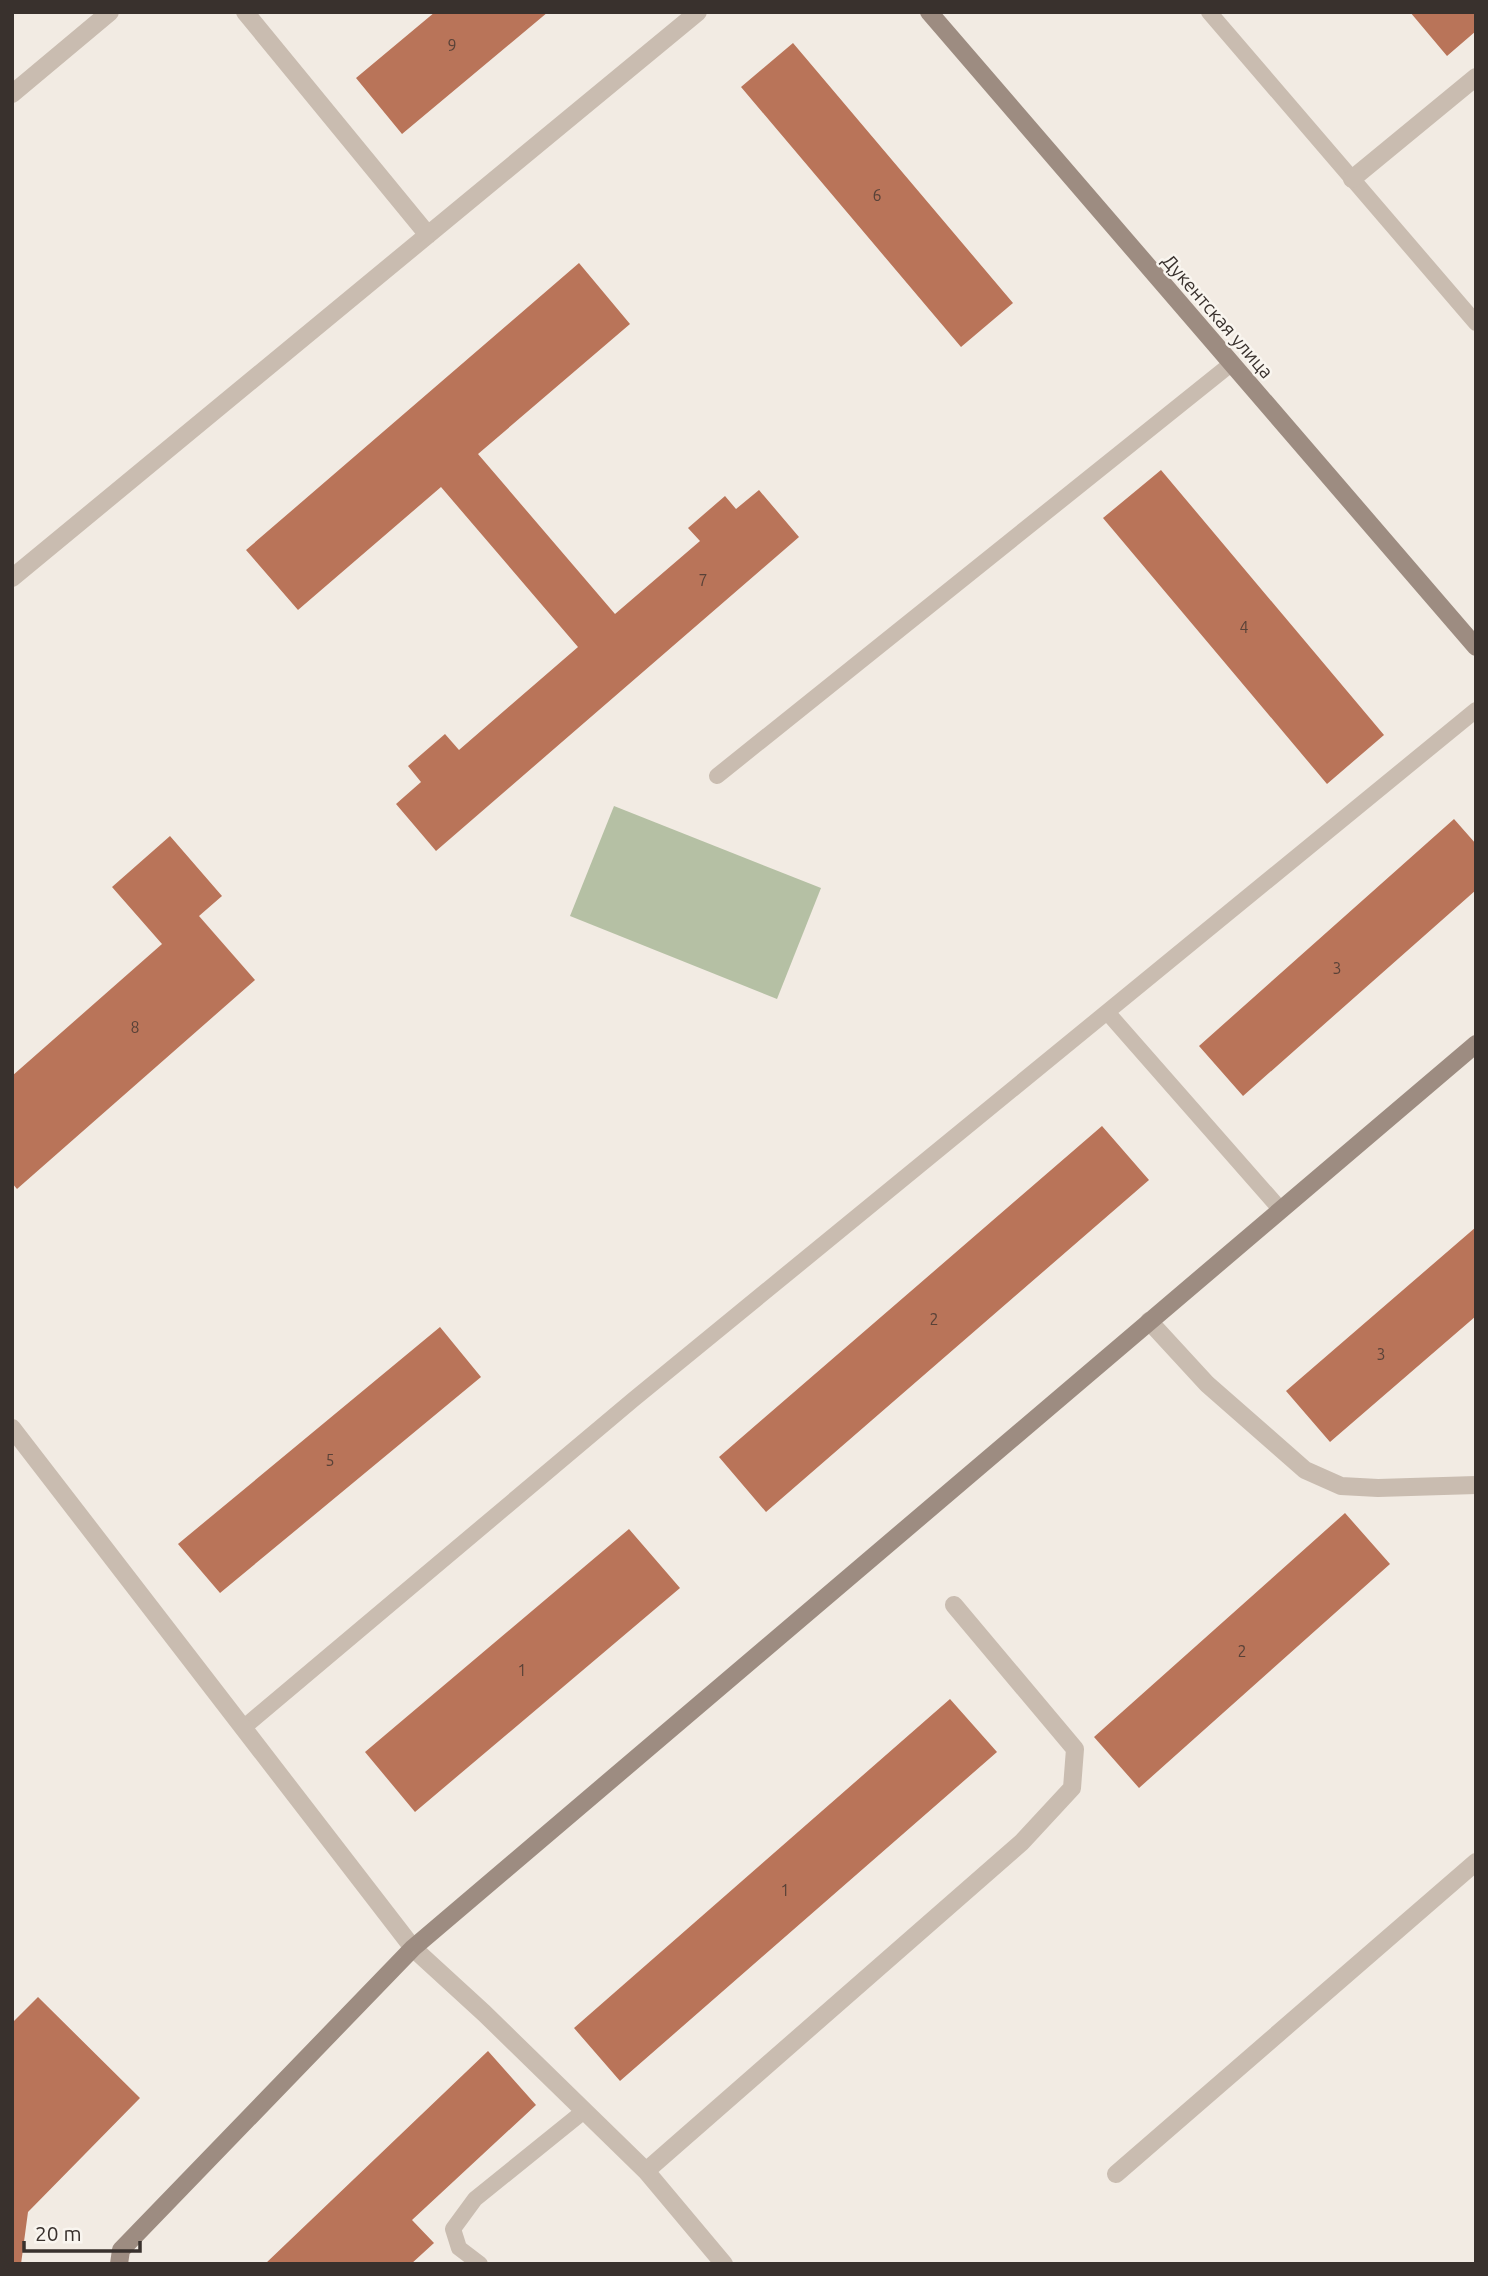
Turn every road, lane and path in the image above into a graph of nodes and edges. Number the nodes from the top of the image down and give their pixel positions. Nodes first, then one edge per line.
1 (110, 12) edge
2 (245, 12) edge
3 (698, 12) edge
4 (929, 12) edge
5 (1209, 12) edge
6 (1476, 77) edge
7 (12, 94) edge
8 (1352, 179) junction
9 (428, 234) junction
10 (1476, 323) edge
11 (1231, 364) junction
12 (12, 578) edge
13 (1476, 647) edge
14 (1476, 710) edge
15 (717, 776) dead end
16 (1107, 1012) junction
17 (1476, 1044) edge
18 (1280, 1210) junction
19 (1149, 1321) junction
20 (12, 1428) edge
21 (1476, 1485) edge
22 (954, 1605) dead end
23 (243, 1728) junction
24 (1476, 1862) edge
25 (413, 1948) junction
26 (584, 2111) junction
27 (646, 2171) junction
28 (1115, 2174) dead end
29 (119, 2264) edge
30 (480, 2264) edge
31 (724, 2264) edge

1 - 7 street
2 - 9 street
3 - 9 street
4 - 11 main road, Дукентская улица
5 - 8 lane
6 - 8 street
8 - 10 lane
9 - 12 street
11 - 13 main road, Дукентская улица
11 - 15 lane
14 - 16 lane
16 - 18 lane
16 - 23 lane
17 - 18 main road
18 - 19 main road
19 - 21 street
19 - 25 main road
20 - 23 street
22 - 27 street
23 - 25 street
24 - 28 street
25 - 26 street
25 - 29 main road
26 - 27 street
26 - 30 lane
27 - 31 street

